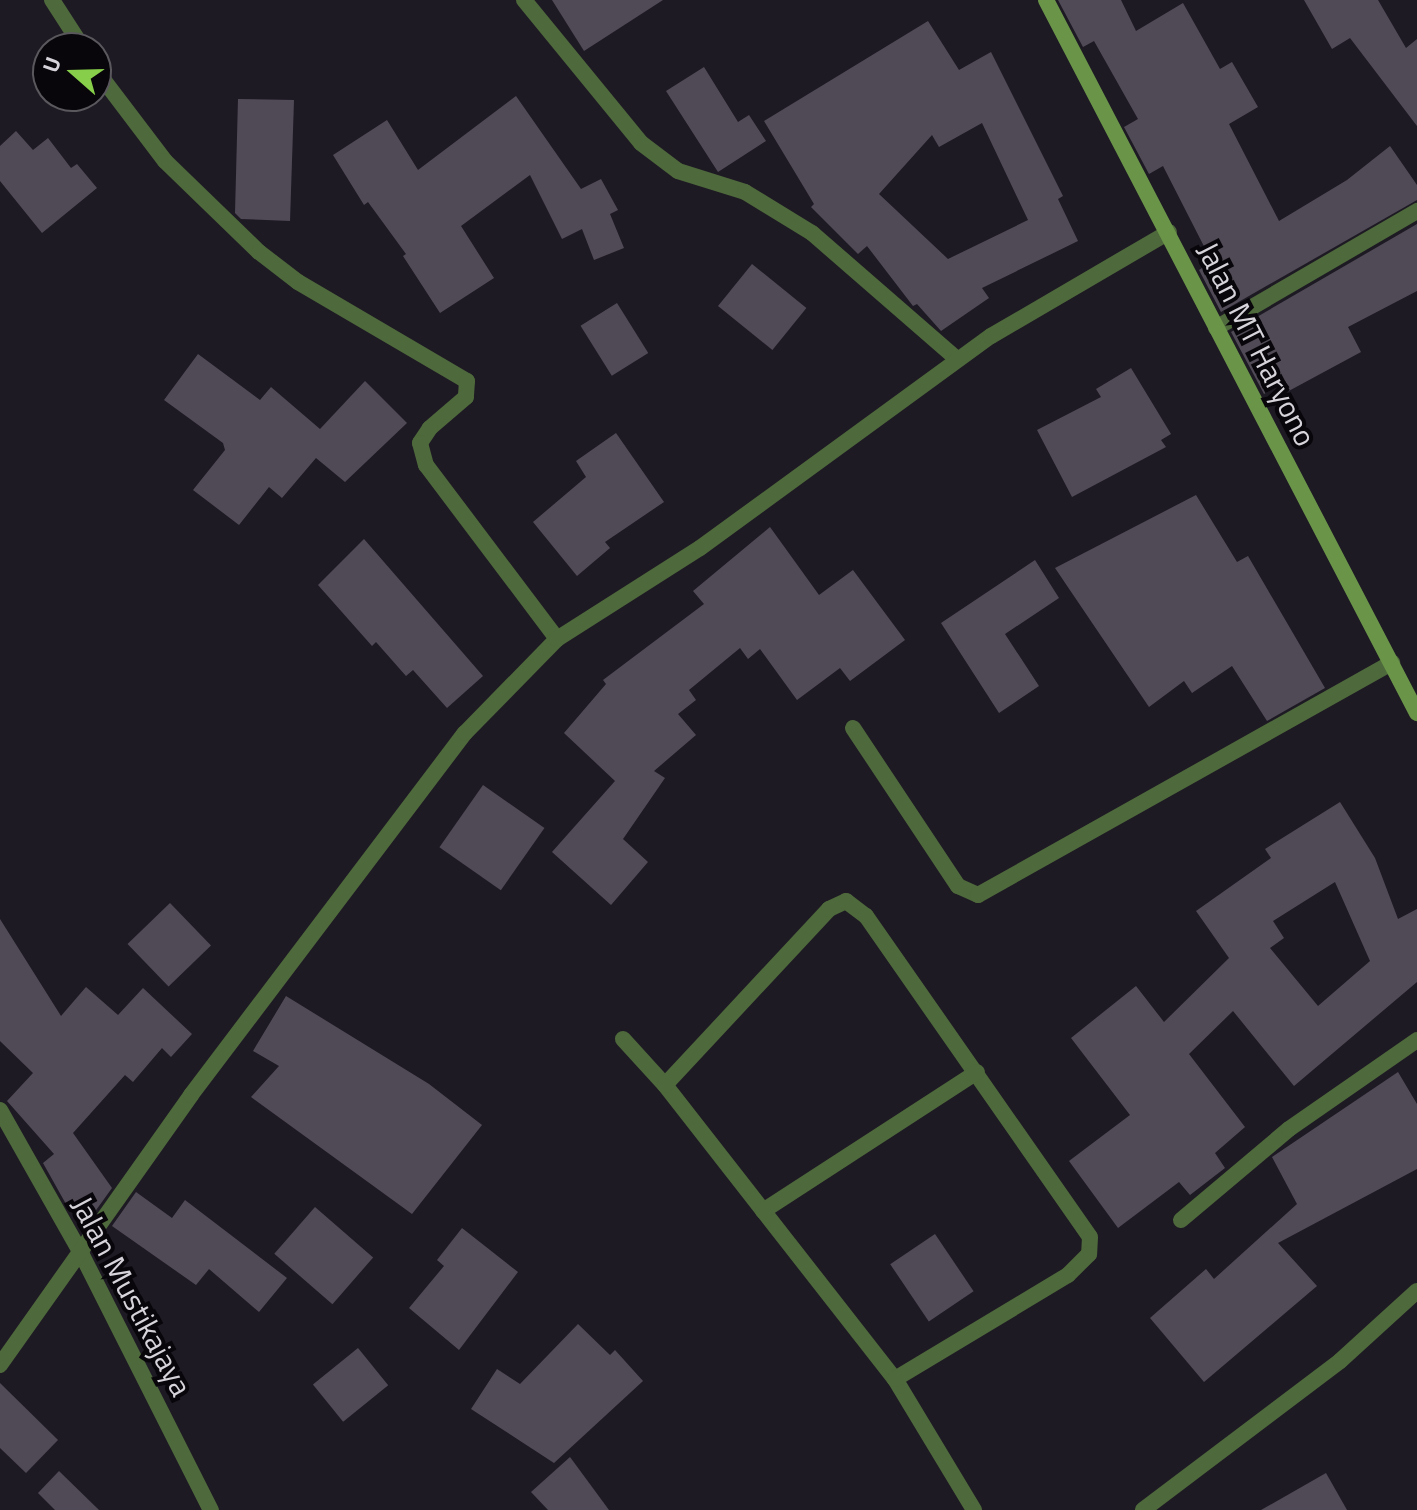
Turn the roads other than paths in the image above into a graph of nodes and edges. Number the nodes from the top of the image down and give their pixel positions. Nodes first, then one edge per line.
1 (52, 0) edge
2 (524, 0) edge
3 (1046, 0) edge
4 (73, 32) edge
5 (112, 91) edge
6 (1417, 211) edge
7 (1169, 232) junction
8 (1216, 328) junction
9 (957, 359) junction
10 (557, 639) junction
11 (1392, 663) junction
12 (1417, 713) edge
13 (853, 728) dead end
14 (623, 1039) dead end
15 (1417, 1040) edge
16 (977, 1072) junction
17 (665, 1085) junction
18 (0, 1110) edge
19 (763, 1211) junction
20 (1181, 1220) dead end
21 (82, 1255) junction
22 (1417, 1291) edge
23 (0, 1365) edge
24 (895, 1379) junction
25 (211, 1510) edge
26 (974, 1510) edge
27 (1143, 1510) edge

1 - 4 street
2 - 9 street
3 - 7 main road, Jalan MT Haryono
5 - 10 street
6 - 8 street
7 - 8 main road, Jalan MT Haryono
7 - 9 street
8 - 11 main road, Jalan MT Haryono
9 - 10 street
10 - 21 street
11 - 12 main road, Jalan MT Haryono
11 - 13 street
14 - 17 street
15 - 20 street
16 - 17 street
16 - 19 street
16 - 24 street
17 - 19 street
18 - 21 street, Jalan Mustikajaya
19 - 24 street
21 - 23 street
21 - 25 street, Jalan Mustikajaya
22 - 27 street
24 - 26 street

